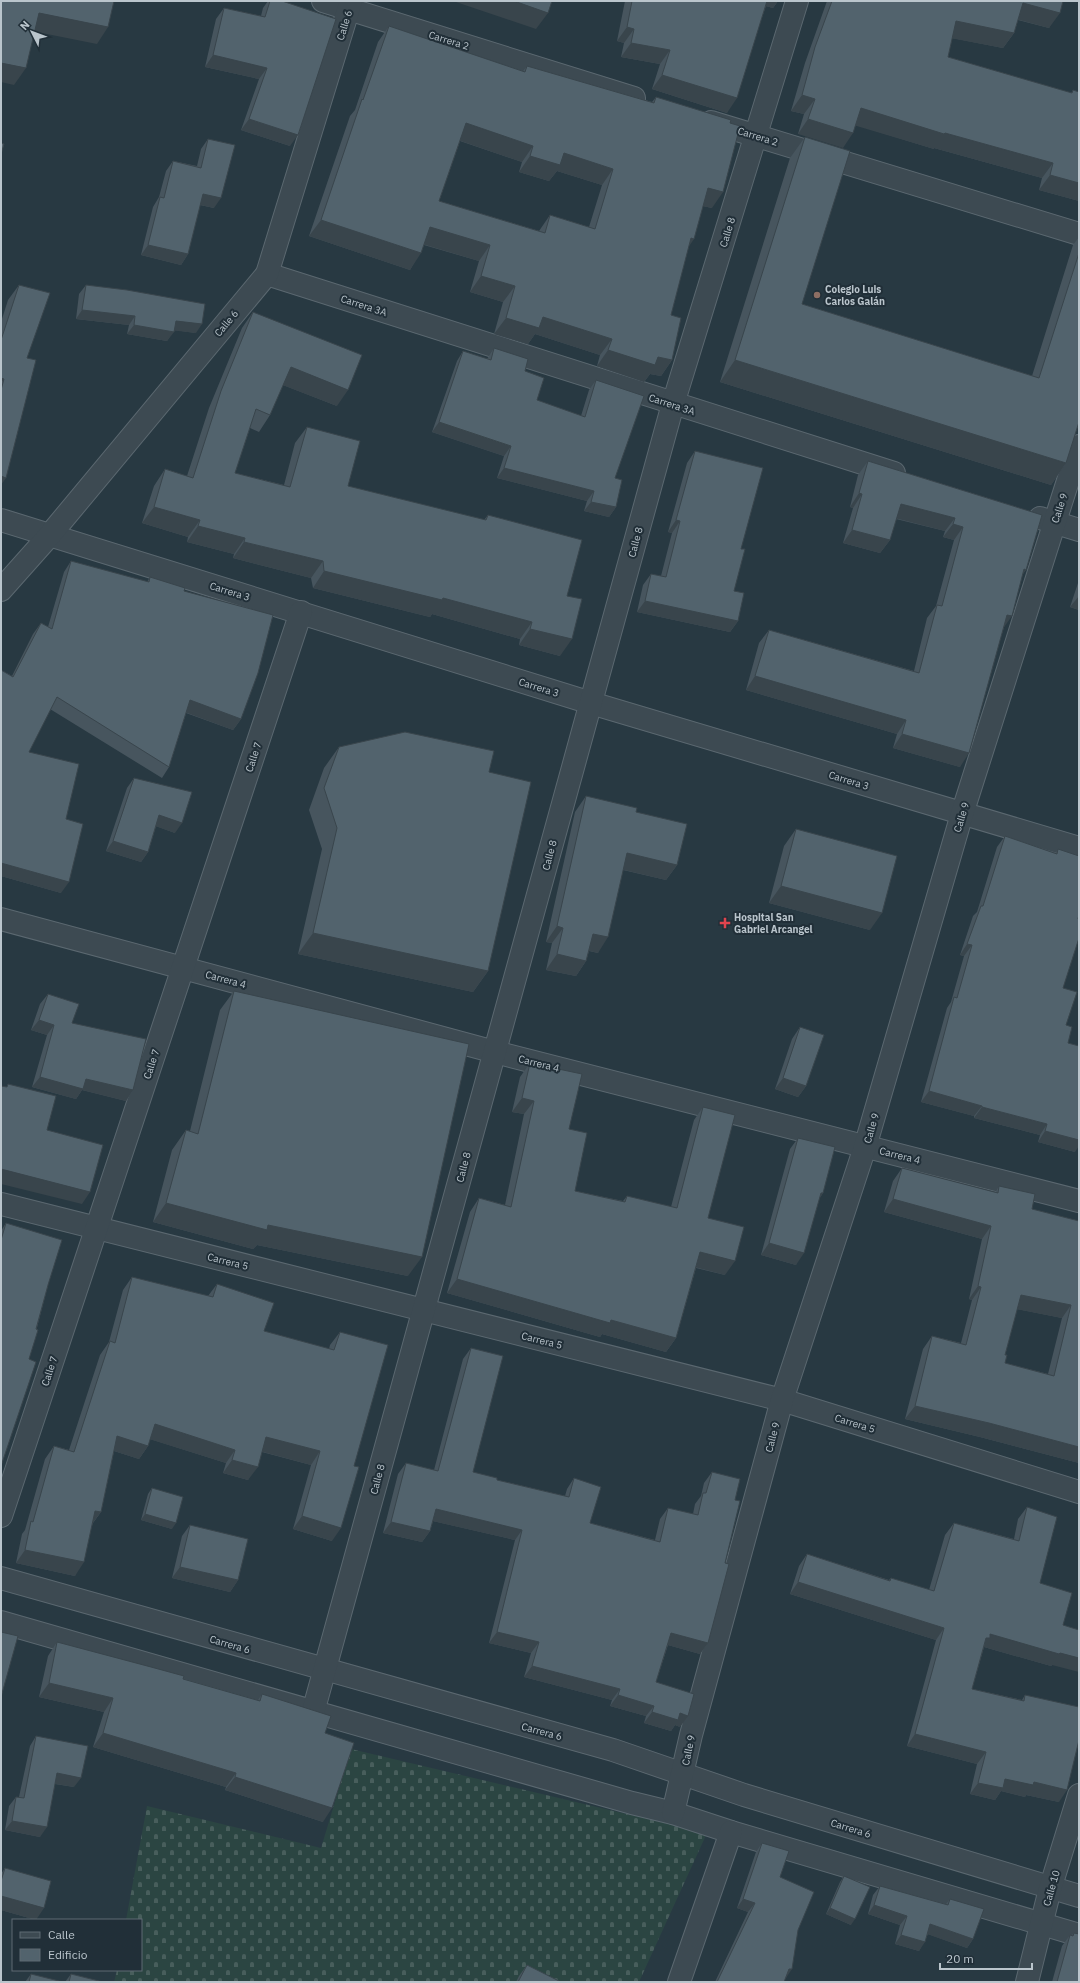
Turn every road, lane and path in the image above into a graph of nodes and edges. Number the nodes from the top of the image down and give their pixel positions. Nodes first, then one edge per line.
1 (323, 1) edge
2 (797, 1) edge
3 (350, 5) edge
4 (651, 103) edge
5 (688, 115) edge
6 (756, 136) junction
7 (1079, 234) edge
8 (267, 274) junction
9 (673, 404) junction
10 (1079, 446) edge
11 (917, 480) edge
12 (1024, 513) edge
13 (1, 520) edge
14 (1054, 523) junction
15 (1079, 530) edge
16 (49, 536) junction
17 (1, 590) edge
18 (301, 612) junction
19 (591, 703) junction
20 (962, 814) junction
21 (1079, 848) edge
22 (1, 919) edge
23 (183, 967) junction
24 (495, 1052) junction
25 (866, 1147) junction
26 (1079, 1201) edge
27 (1, 1204) edge
28 (96, 1229) junction
29 (423, 1310) junction
30 (782, 1400) junction
31 (1079, 1492) edge
32 (1, 1516) edge
33 (1, 1578) edge
34 (1, 1622) edge
35 (324, 1670) junction
36 (314, 1712) junction
37 (683, 1774) junction
38 (1079, 1794) edge
39 (673, 1813) junction
40 (731, 1832) junction
41 (1050, 1889) junction
42 (1079, 1896) edge
43 (1041, 1925) junction
44 (1079, 1935) edge
45 (679, 1982) edge
46 (1027, 1982) edge

1 - 3 street, Carrera 2
2 - 6 street, Calle 8
3 - 4 street, Carrera 2
3 - 8 street, Calle 6
5 - 6 street, Carrera 2
6 - 7 street, Carrera 2
6 - 9 street, Calle 8
8 - 9 street, Carrera 3A
8 - 16 street, Calle 6
9 - 11 street, Carrera 3A
9 - 19 street, Calle 8
10 - 14 street, Calle 9
12 - 14 street
13 - 16 street, Carrera 3
14 - 15 street
14 - 20 street, Calle 9
16 - 17 street, Calle 6
16 - 18 street, Carrera 3
18 - 19 street, Carrera 3
18 - 23 street, Calle 7
19 - 20 street, Carrera 3
19 - 24 street, Calle 8
20 - 21 street, Carrera 3
20 - 25 street, Calle 9
22 - 23 street, Carrera 4
23 - 24 street, Carrera 4
23 - 28 street, Calle 7
24 - 25 street, Carrera 4
24 - 29 street, Calle 8
25 - 26 street, Carrera 4
25 - 30 street, Calle 9
27 - 28 street, Carrera 5
28 - 29 street, Carrera 5
28 - 32 street, Calle 7
29 - 30 street, Carrera 5
29 - 35 street, Calle 8
30 - 31 street, Carrera 5
30 - 37 street, Calle 9
33 - 35 street, Carrera 6
34 - 36 street
35 - 36 street, Calle 8
35 - 37 street, Carrera 6
36 - 39 street
37 - 39 street, Calle 9
37 - 41 street, Carrera 6
38 - 41 street, Calle 10
39 - 40 street
40 - 43 street
40 - 45 street
41 - 42 street, Carrera 6
41 - 43 street, Calle 10
43 - 44 street
43 - 46 street, Calle 10

